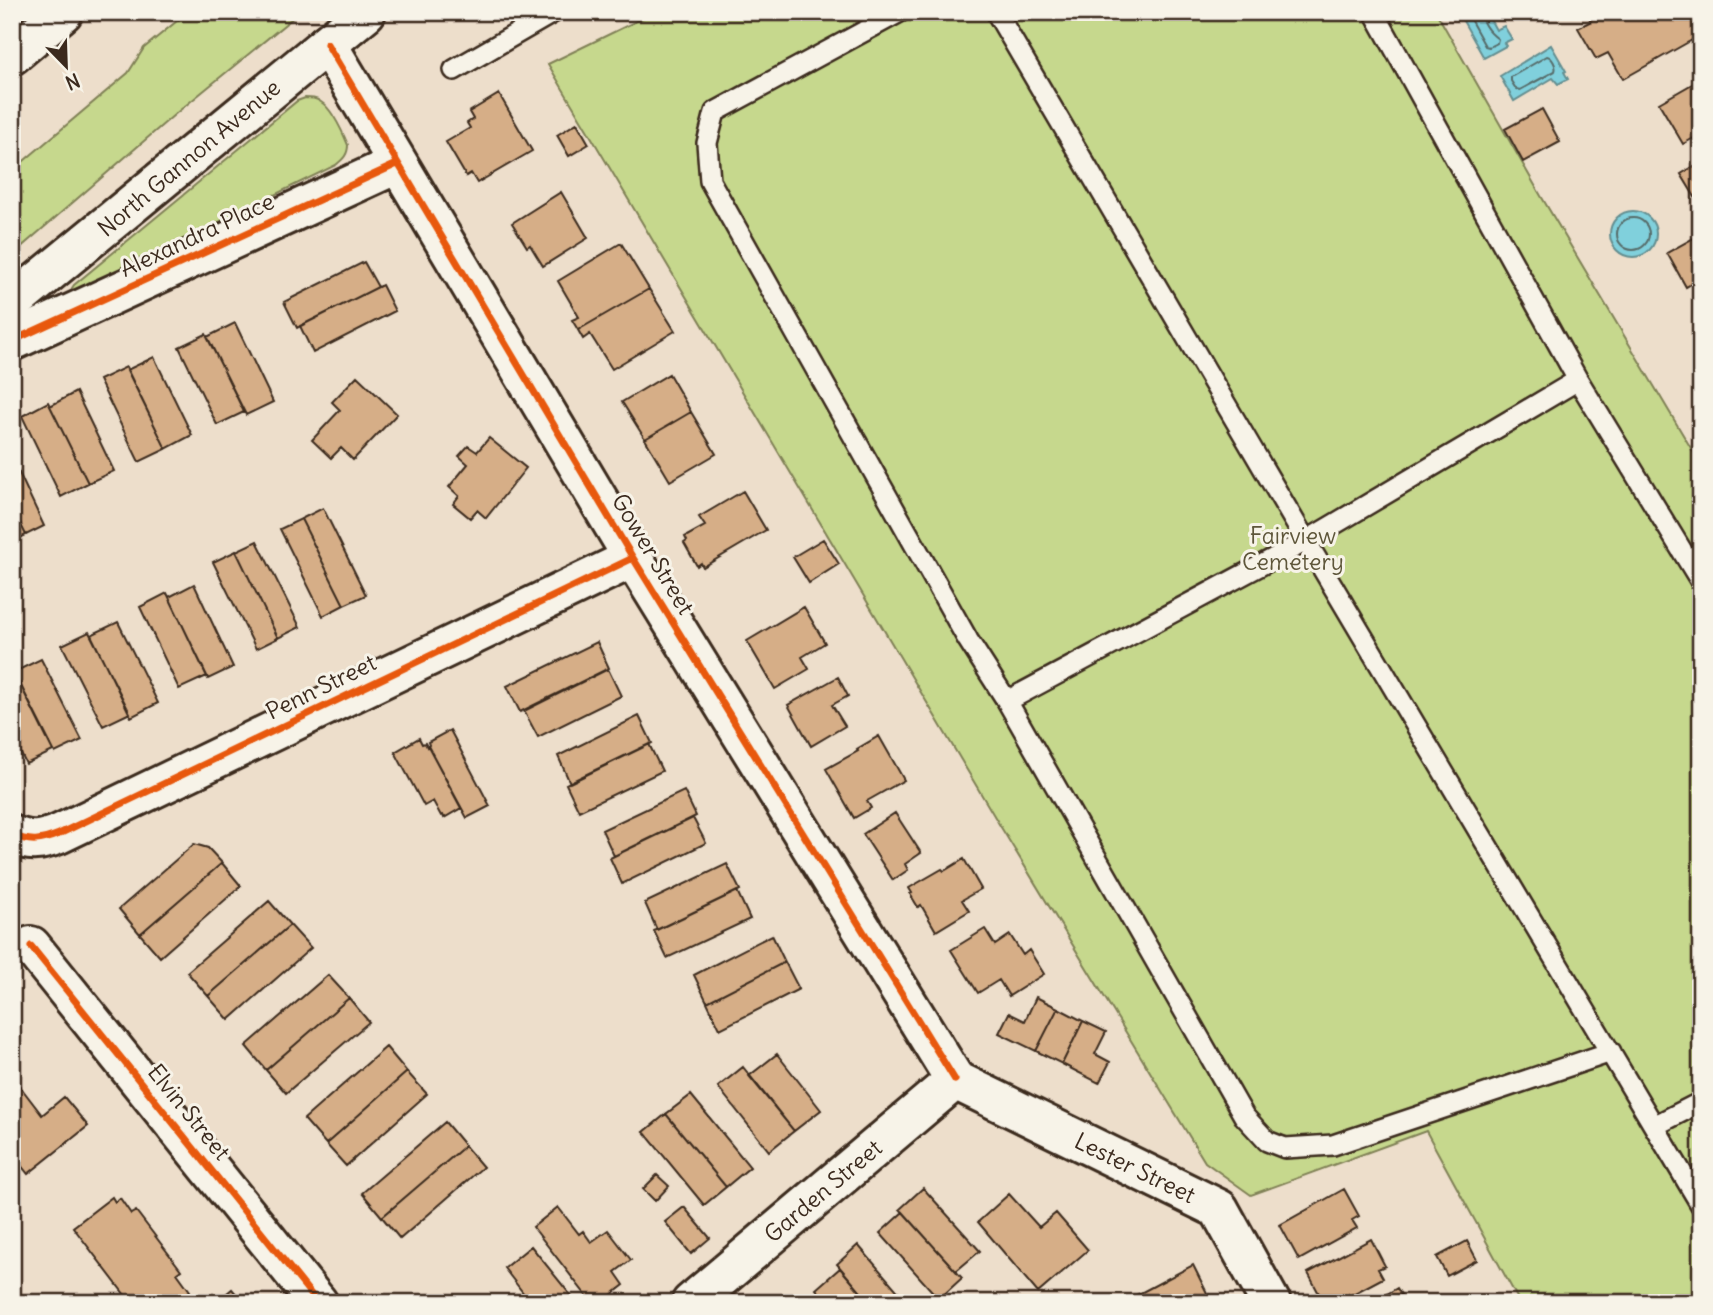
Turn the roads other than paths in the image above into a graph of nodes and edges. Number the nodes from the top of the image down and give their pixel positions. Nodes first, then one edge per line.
1 (63, 12) edge
2 (366, 12) edge
3 (554, 12) edge
4 (900, 12) edge
5 (996, 12) edge
6 (1374, 12) edge
7 (327, 44) junction
8 (12, 54) edge
9 (454, 70) dead end
10 (397, 164) junction
11 (12, 303) edge
12 (12, 341) edge
13 (1578, 380) junction
14 (1306, 541) junction
15 (633, 558) junction
16 (1701, 582) edge
17 (1007, 701) junction
18 (18, 837) edge
19 (30, 946) dead end
20 (1611, 1052) junction
21 (955, 1080) junction
22 (1701, 1102) edge
23 (1654, 1126) junction
24 (1701, 1205) edge
25 (318, 1303) edge
26 (691, 1303) edge
27 (1270, 1303) edge

1 - 8 main road
2 - 7 main road, North Gannon Avenue
3 - 9 lane
4 - 17 lane
5 - 14 lane
6 - 13 lane
7 - 10 main road, Gower Street
7 - 11 main road, North Gannon Avenue
10 - 12 main road, Alexandra Place
10 - 15 main road, Gower Street
13 - 14 lane
13 - 16 lane
14 - 17 lane
14 - 20 lane
15 - 18 main road, Penn Street
15 - 21 main road, Gower Street
17 - 20 lane
19 - 25 main road, Elvin Street
20 - 23 lane
21 - 26 main road, Garden Street
21 - 27 main road, Lester Street
22 - 23 lane
23 - 24 lane

